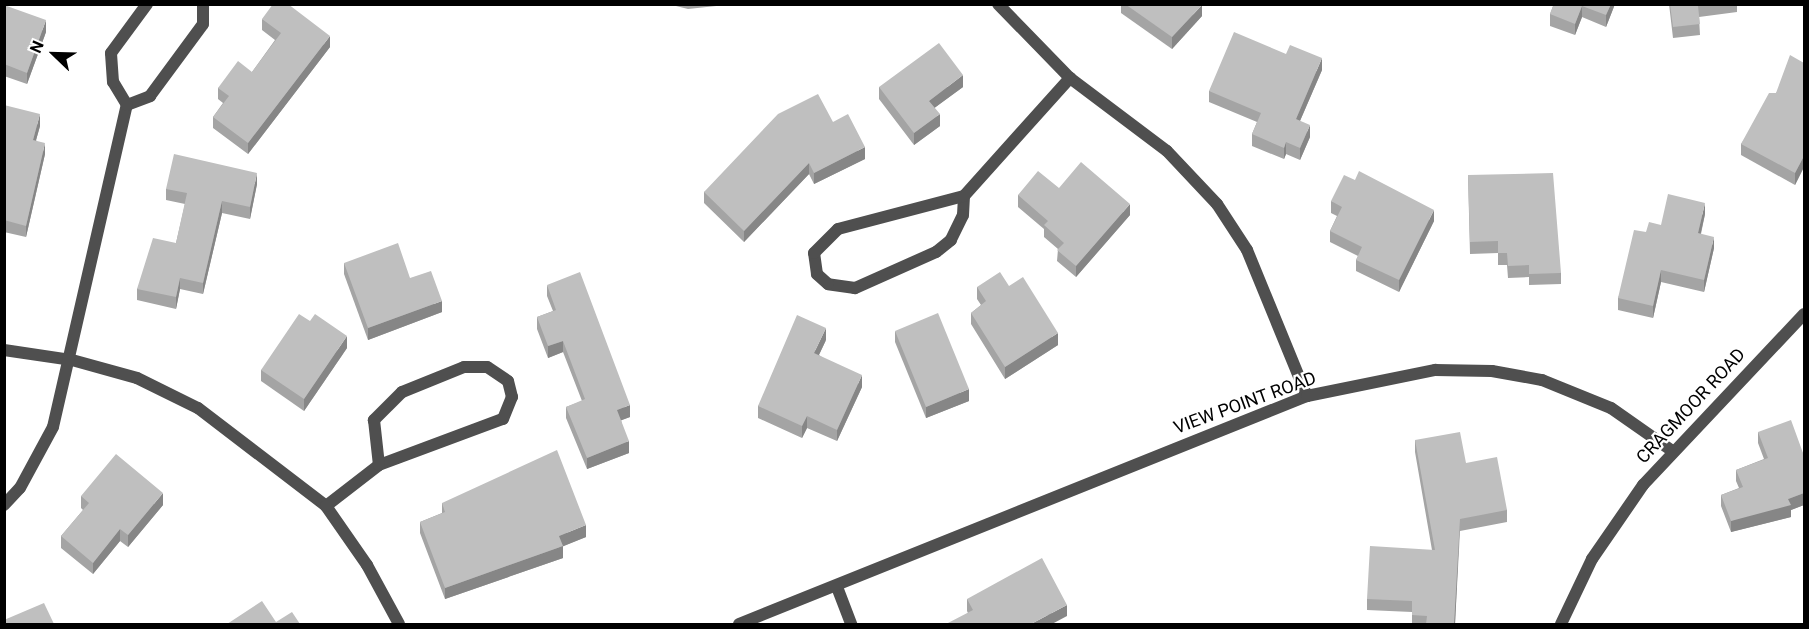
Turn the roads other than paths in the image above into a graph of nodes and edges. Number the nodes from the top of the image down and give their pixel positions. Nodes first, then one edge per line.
1 (147, 4) edge
2 (203, 4) edge
3 (998, 4) edge
4 (1070, 78) junction
5 (128, 105) junction
6 (964, 196) junction
7 (1804, 314) edge
8 (4, 350) edge
9 (72, 360) junction
10 (1307, 396) junction
11 (1671, 450) junction
12 (379, 465) junction
13 (4, 505) edge
14 (326, 506) junction
15 (837, 587) junction
16 (399, 624) edge
17 (739, 624) edge
18 (851, 624) edge
19 (1561, 624) edge

1 - 5 street
2 - 5 street
3 - 4 street
4 - 6 street
4 - 10 street
5 - 9 street
6 - 6 street
7 - 11 street, CRAGMOOR ROAD
8 - 9 street
9 - 13 street
9 - 14 street
10 - 11 street, VIEW POINT ROAD
10 - 15 street, VIEW POINT ROAD
11 - 19 street, CRAGMOOR ROAD
12 - 12 street
12 - 14 street
14 - 16 street
15 - 17 street, VIEW POINT ROAD
15 - 18 street

